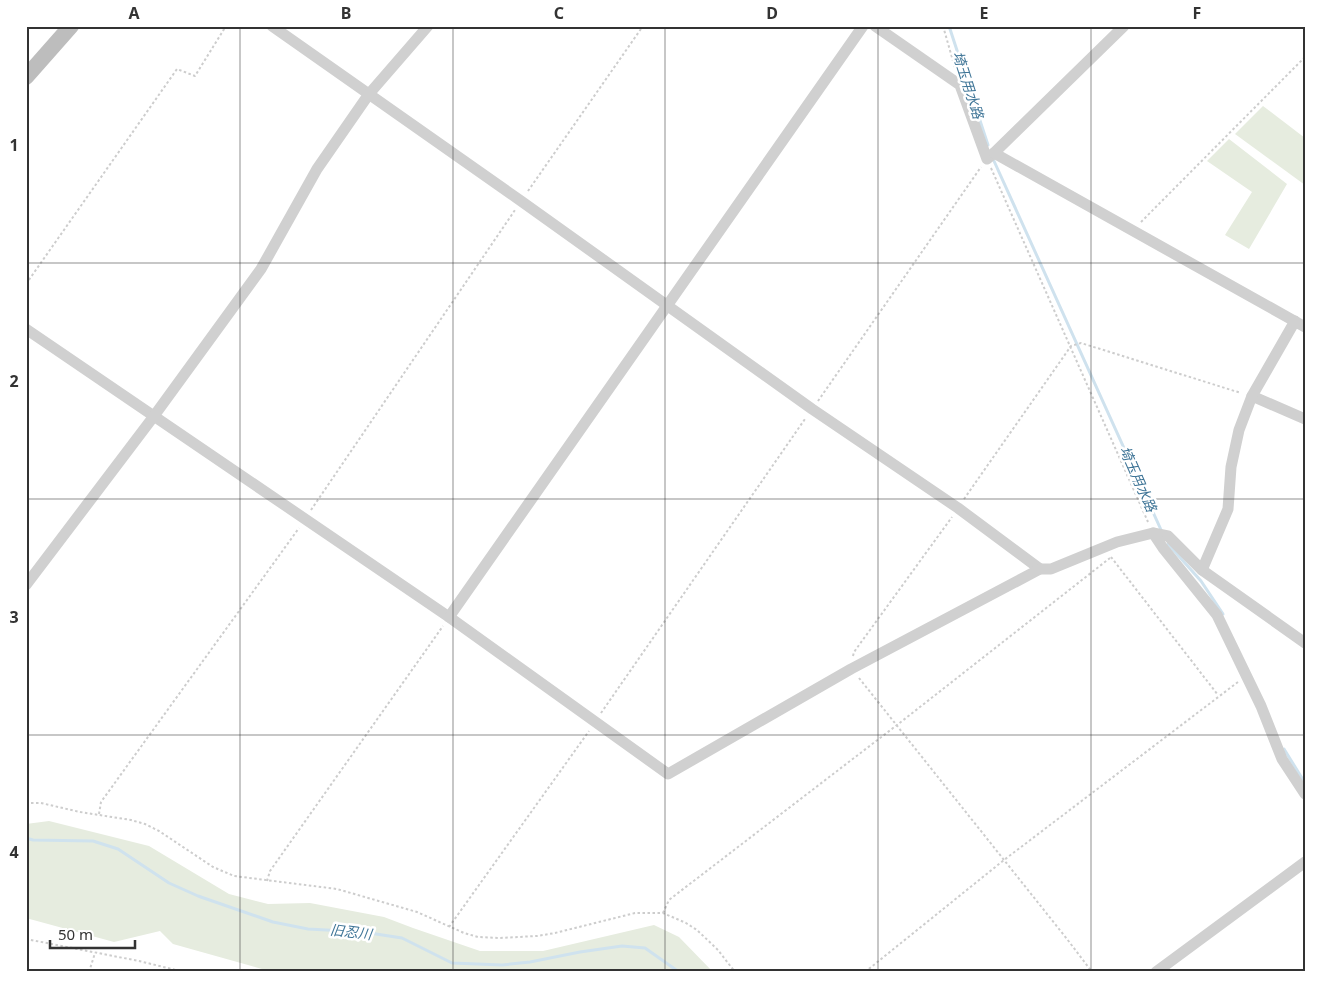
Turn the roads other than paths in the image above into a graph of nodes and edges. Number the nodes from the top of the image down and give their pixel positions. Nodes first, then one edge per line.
1 (71, 26) edge
2 (272, 26) edge
3 (428, 26) edge
4 (863, 26) edge
5 (875, 26) edge
6 (1124, 26) edge
7 (29, 70) edge
8 (369, 94) junction
9 (990, 156) junction
10 (667, 306) junction
11 (1300, 324) edge
12 (26, 328) edge
13 (1252, 396) junction
14 (154, 416) junction
15 (1305, 419) edge
16 (1153, 533) junction
17 (1040, 569) junction
18 (1202, 570) junction
19 (26, 585) edge
20 (450, 617) junction
21 (1305, 643) edge
22 (1305, 794) edge
23 (1305, 862) edge
24 (1156, 972) edge

1 - 7 main road
2 - 8 street
3 - 8 street
4 - 10 street
5 - 9 street
6 - 9 street
8 - 10 street
8 - 14 street
9 - 11 street
10 - 17 street
10 - 20 street
11 - 13 street
12 - 14 street
13 - 15 street
13 - 18 street
14 - 19 street
14 - 20 street
16 - 17 street
16 - 18 street
16 - 22 street
17 - 20 street
18 - 21 street
23 - 24 street

